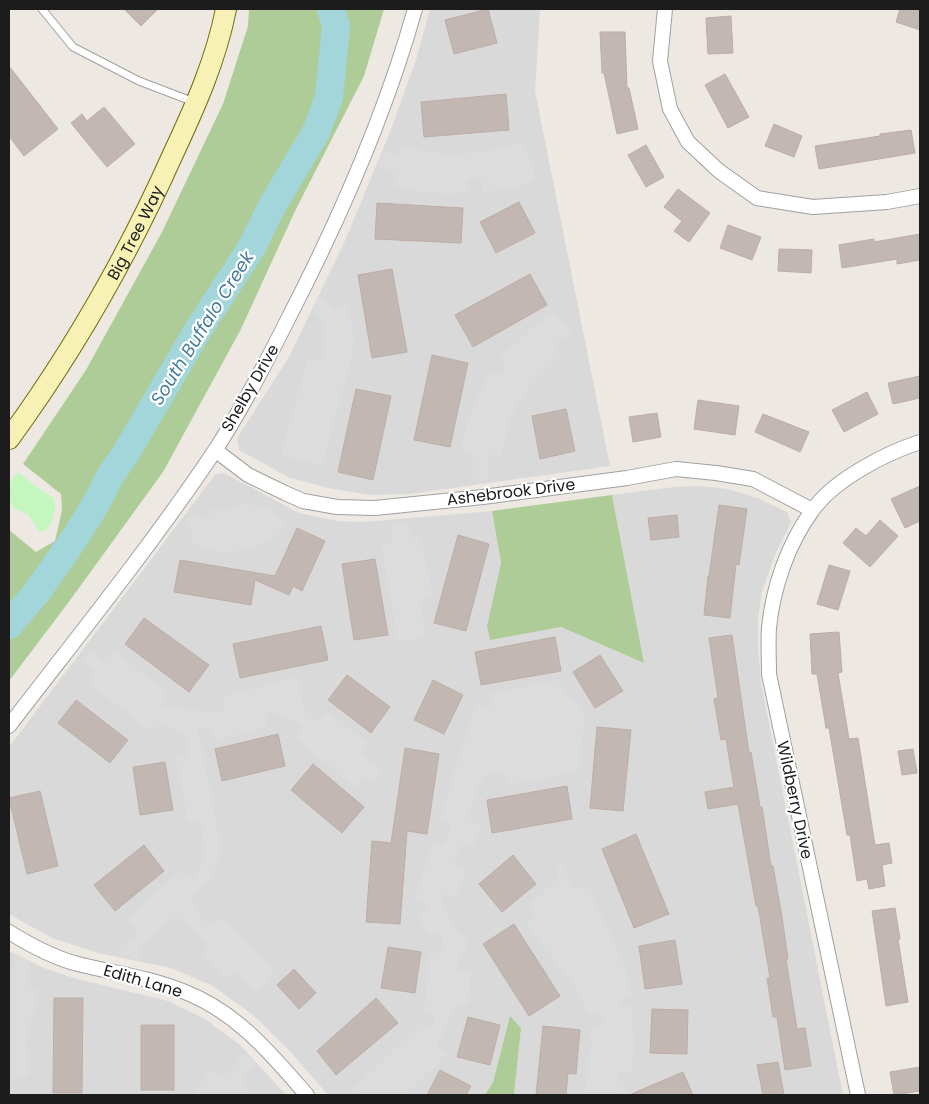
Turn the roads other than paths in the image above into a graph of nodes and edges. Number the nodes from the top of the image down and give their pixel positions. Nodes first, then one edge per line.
1 (42, 9) edge
2 (226, 9) edge
3 (415, 9) edge
4 (665, 9) edge
5 (196, 103) junction
6 (920, 196) edge
7 (9, 440) edge
8 (920, 442) edge
9 (215, 450) junction
10 (812, 510) junction
11 (9, 726) edge
12 (9, 932) edge
13 (306, 1095) edge
14 (858, 1095) edge

1 - 5 lane
2 - 5 main road, Big Tree Way
3 - 9 street, Shelby Drive
4 - 6 street
5 - 7 main road, Big Tree Way
8 - 10 street, Wildberry Drive
9 - 10 street, Ashebrook Drive
9 - 11 street, Shelby Drive
10 - 14 street, Wildberry Drive
12 - 13 street, Edith Lane

